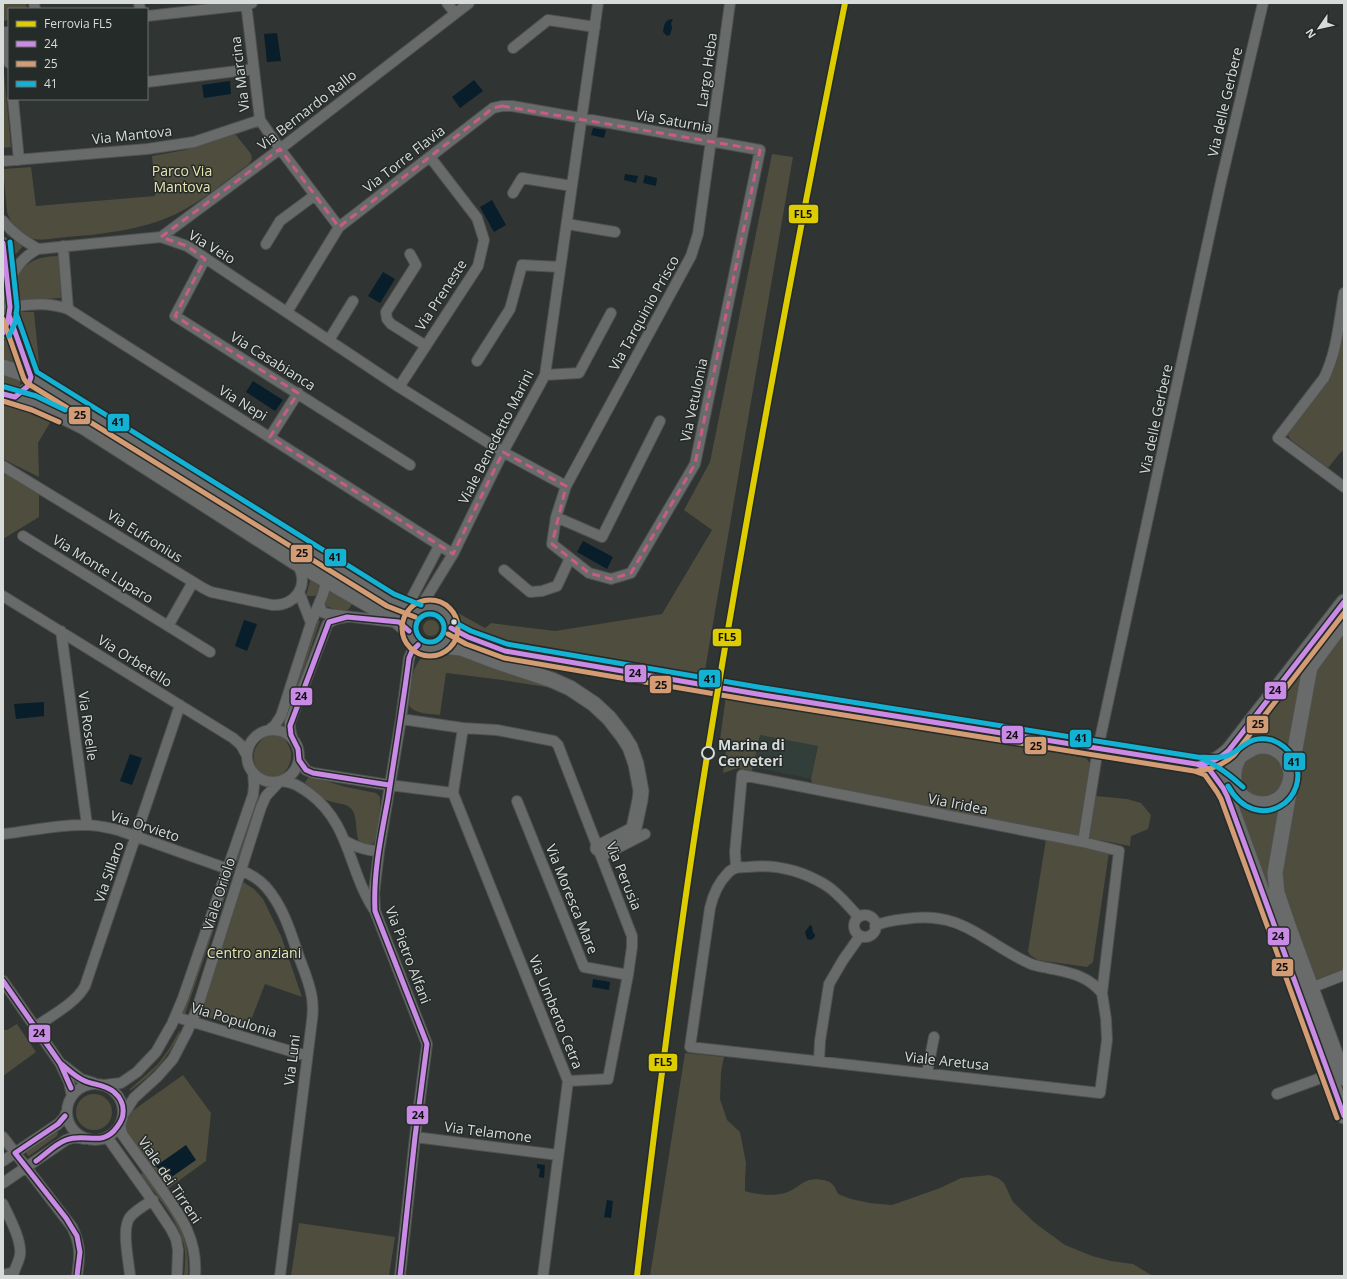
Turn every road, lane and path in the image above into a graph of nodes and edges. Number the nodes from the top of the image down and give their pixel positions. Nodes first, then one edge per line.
1 (447, 3) edge
2 (469, 3) edge
3 (598, 3) edge
4 (730, 3) edge
5 (1263, 3) edge
6 (249, 4) edge
7 (455, 13) junction
8 (148, 16) edge
9 (595, 28) junction
10 (6, 32) edge
11 (513, 48) dead end
12 (8, 53) edge
13 (254, 69) junction
14 (148, 82) edge
15 (13, 100) edge
16 (582, 118) junction
17 (260, 120) junction
18 (711, 142) junction
19 (280, 149) junction
20 (760, 150) joint
21 (430, 157) junction
22 (19, 160) junction
23 (3, 161) edge
24 (572, 186) junction
25 (513, 193) dead end
26 (314, 195) junction
27 (3, 221) edge
28 (567, 224) junction
29 (339, 227) junction
30 (615, 232) dead end
31 (161, 237) junction
32 (3, 242) edge
33 (266, 244) dead end
34 (63, 246) junction
35 (38, 249) junction
36 (410, 254) dead end
37 (205, 259) junction
38 (560, 267) junction
39 (7, 286) junction
40 (1344, 293) edge
41 (353, 301) dead end
42 (68, 309) junction
43 (7, 310) edge
44 (287, 312) junction
45 (612, 314) dead end
46 (3, 333) edge
47 (329, 340) junction
48 (426, 346) junction
49 (476, 362) dead end
50 (3, 367) edge
51 (545, 375) junction
52 (31, 377) junction
53 (399, 387) junction
54 (298, 394) junction
55 (9, 396) edge
56 (660, 421) dead end
57 (270, 437) junction
58 (503, 452) junction
59 (410, 465) dead end
60 (3, 466) edge
61 (566, 486) junction
62 (1344, 487) edge
63 (556, 516) junction
64 (23, 536) dead end
65 (439, 546) junction
66 (453, 554) junction
67 (570, 558) junction
68 (327, 561) junction
69 (295, 562) junction
70 (504, 570) dead end
71 (320, 576) junction
72 (193, 582) junction
73 (299, 592) junction
74 (3, 596) edge
75 (1344, 602) edge
76 (319, 604) junction
77 (418, 609) junction
78 (347, 616) junction
79 (1344, 621) edge
80 (311, 623) junction
81 (168, 626) junction
82 (404, 627) junction
83 (451, 628) junction
84 (61, 631) junction
85 (418, 645) junction
86 (441, 646) junction
87 (505, 651) junction
88 (210, 652) dead end
89 (481, 656) junction
90 (180, 705) junction
91 (401, 720) junction
92 (463, 728) junction
93 (269, 730) junction
94 (256, 737) junction
95 (292, 737) junction
96 (233, 738) junction
97 (1098, 748) junction
98 (247, 756) junction
99 (1239, 757) junction
100 (299, 760) junction
101 (1204, 766) junction
102 (253, 772) junction
103 (1291, 776) junction
104 (280, 782) junction
105 (389, 785) junction
106 (1238, 792) junction
107 (453, 793) junction
108 (517, 801) dead end
109 (87, 825) junction
110 (3, 834) edge
111 (645, 834) dead end
112 (136, 836) junction
113 (345, 841) junction
114 (1084, 842) junction
115 (378, 851) junction
116 (600, 852) junction
117 (736, 868) junction
118 (228, 869) junction
119 (241, 870) junction
120 (375, 912) junction
121 (859, 917) junction
122 (876, 926) junction
123 (860, 936) junction
124 (628, 975) junction
125 (1344, 975) edge
126 (3, 981) edge
127 (1311, 988) junction
128 (1102, 993) junction
129 (176, 1017) junction
130 (192, 1021) junction
131 (35, 1027) junction
132 (934, 1037) dead end
133 (307, 1056) junction
134 (818, 1061) junction
135 (60, 1063) junction
136 (927, 1073) junction
137 (1329, 1075) junction
138 (1344, 1078) edge
139 (568, 1081) junction
140 (99, 1084) junction
141 (1277, 1094) dead end
142 (72, 1096) junction
143 (66, 1113) junction
144 (1344, 1116) edge
145 (121, 1120) junction
146 (415, 1136) junction
147 (3, 1137) edge
148 (107, 1138) junction
149 (88, 1139) junction
150 (15, 1153) junction
151 (558, 1155) junction
152 (3, 1161) edge
153 (27, 1168) junction
154 (3, 1183) edge
155 (153, 1200) junction
156 (3, 1204) edge
157 (14, 1274) edge
158 (3, 1275) edge
159 (77, 1276) edge
160 (130, 1276) edge
161 (177, 1276) edge
162 (195, 1276) edge
163 (280, 1276) edge
164 (400, 1276) edge
165 (543, 1276) edge

1 - 7 street
2 - 7 street, Via Bernardo Rallo
3 - 9 street, Viale Benedetto Marini
4 - 18 street, Largo Heba
5 - 97 street, Via delle Gerbere
6 - 8 street
6 - 13 street, Via Marcina
7 - 19 street, Via Bernardo Rallo
9 - 11 street
9 - 16 street, Viale Benedetto Marini
10 - 12 street
13 - 14 street
13 - 17 street, Via Marcina
15 - 22 street
16 - 18 street, Via Saturnia
16 - 21 street, Via Torre Flavia
16 - 24 street, Viale Benedetto Marini
17 - 19 street, Via Marcina
17 - 22 street, Via Mantova
18 - 20 street, Via Saturnia
18 - 61 street, Via Tarquinio Prisco
19 - 26 street, Via Marcina
19 - 31 street, Via Bernardo Rallo
20 - 67 street, Via Vetulonia
21 - 29 street, Via Torre Flavia
21 - 48 street, Via Preneste
22 - 23 street, Via Mantova
24 - 25 street
24 - 28 street, Viale Benedetto Marini
26 - 29 street, Via Marcina
26 - 33 street
27 - 35 street
28 - 30 street
28 - 38 street, Viale Benedetto Marini
29 - 44 street, Via Torre Flavia
31 - 34 street, Via Veio
31 - 37 street, Via Veio
32 - 39 street
34 - 35 street, Via Veio
34 - 42 street
35 - 39 street
36 - 48 street, Via Preneste
37 - 44 street, Via Veio
37 - 54 street, Via Casabianca
38 - 49 street
38 - 51 street, Viale Benedetto Marini
39 - 43 street
40 - 62 street
41 - 47 street
42 - 43 street, Via Nepi
42 - 57 street, Via Nepi
43 - 46 street
43 - 52 street
44 - 47 street, Via Veio
45 - 51 street
47 - 53 street, Via Veio
48 - 53 street, Via Preneste
50 - 52 street
51 - 58 street, Viale Benedetto Marini
52 - 55 street
52 - 68 street
53 - 58 street, Via Veio
54 - 57 street
54 - 59 street, Via Casabianca
55 - 69 street
56 - 63 street, Via Vetulonia
57 - 65 street, Via Nepi
58 - 61 street, Via Veio
58 - 66 street, Viale Benedetto Marini
60 - 72 street, Via Eufronius
61 - 63 street, Via Vetulonia
63 - 67 street, Via Vetulonia
64 - 81 street, Via Monte Luparo
65 - 66 street, Via Nepi
65 - 77 street
66 - 77 street, Viale Benedetto Marini
67 - 70 street
68 - 71 street
68 - 77 street
69 - 71 street
69 - 73 street
71 - 76 street
71 - 82 street
72 - 73 street, Via Eufronius
72 - 81 street
73 - 80 street
74 - 84 street, Via Orbetello
75 - 101 street
76 - 78 street
76 - 80 street
77 - 82 street
77 - 83 street
78 - 82 street
78 - 95 street
79 - 103 street
80 - 93 street
81 - 88 street, Via Monte Luparo
82 - 85 street
83 - 86 street
83 - 87 street
84 - 90 street, Via Orbetello
84 - 109 street, Via Roselle
85 - 86 street
85 - 91 street, Via Pietro Alfani
86 - 89 street
87 - 89 street
87 - 97 street
89 - 116 street
90 - 96 street, Via Orbetello
90 - 112 street, Via Sillaro
91 - 92 street
91 - 105 street, Via Pietro Alfani
92 - 107 street
92 - 116 street, Via Perusia
93 - 94 street
93 - 95 street
94 - 96 street
94 - 98 street
95 - 100 street
96 - 98 street, Via Orbetello
97 - 101 street
97 - 114 street, Via delle Gerbere
98 - 102 street
99 - 101 street
99 - 103 street
99 - 106 street
100 - 104 street
100 - 105 street
101 - 106 street
101 - 137 street
102 - 104 street
102 - 118 street, Viale Oriolo
103 - 106 street
103 - 127 street
104 - 113 street
104 - 119 street, Viale Oriolo
105 - 107 street
105 - 115 street, Via Pietro Alfani
107 - 139 street, Via Umberto Cetra
108 - 124 street, Via Moresca Mare
109 - 110 street, Via Orvieto
109 - 112 street, Via Orvieto
111 - 116 street
112 - 118 street, Via Orvieto
112 - 131 street, Via Sillaro
113 - 115 street
113 - 120 street
114 - 117 street, Via Iridea
114 - 128 street, Via Iridea
115 - 120 street, Via Pietro Alfani
116 - 124 street, Via Perusia
117 - 121 street
117 - 134 street, Viale Aretusa
118 - 129 street, Viale Oriolo
119 - 130 street, Viale Oriolo
119 - 133 street, Via Luni
120 - 146 street, Via Pietro Alfani
121 - 122 street
121 - 123 street
122 - 123 street
122 - 128 street
123 - 134 street
124 - 139 street, Via Perusia
125 - 127 street
126 - 131 street
127 - 138 street
128 - 136 street, Viale Aretusa
129 - 130 street, Via Populonia
129 - 140 street, Viale Oriolo
130 - 133 street, Via Populonia
130 - 145 street, Viale Oriolo
131 - 135 street
132 - 136 street
133 - 163 street, Via Luni
134 - 136 street, Viale Aretusa
135 - 140 street
135 - 142 street
137 - 141 street
137 - 144 street
139 - 151 street, Via Umberto Cetra
140 - 142 street
140 - 145 street
142 - 143 street
143 - 149 street
143 - 150 street
145 - 148 street
145 - 162 street, Viale dei Tirreni
146 - 151 street, Via Telamone
146 - 164 street, Via Pietro Alfani
147 - 150 street
148 - 149 street
148 - 155 street, Viale dei Tirreni
149 - 153 street
150 - 152 street
150 - 153 street
151 - 165 street, Via Umberto Cetra
153 - 154 street
153 - 159 street
155 - 160 street
155 - 161 street, Viale dei Tirreni
156 - 157 street
157 - 158 street

